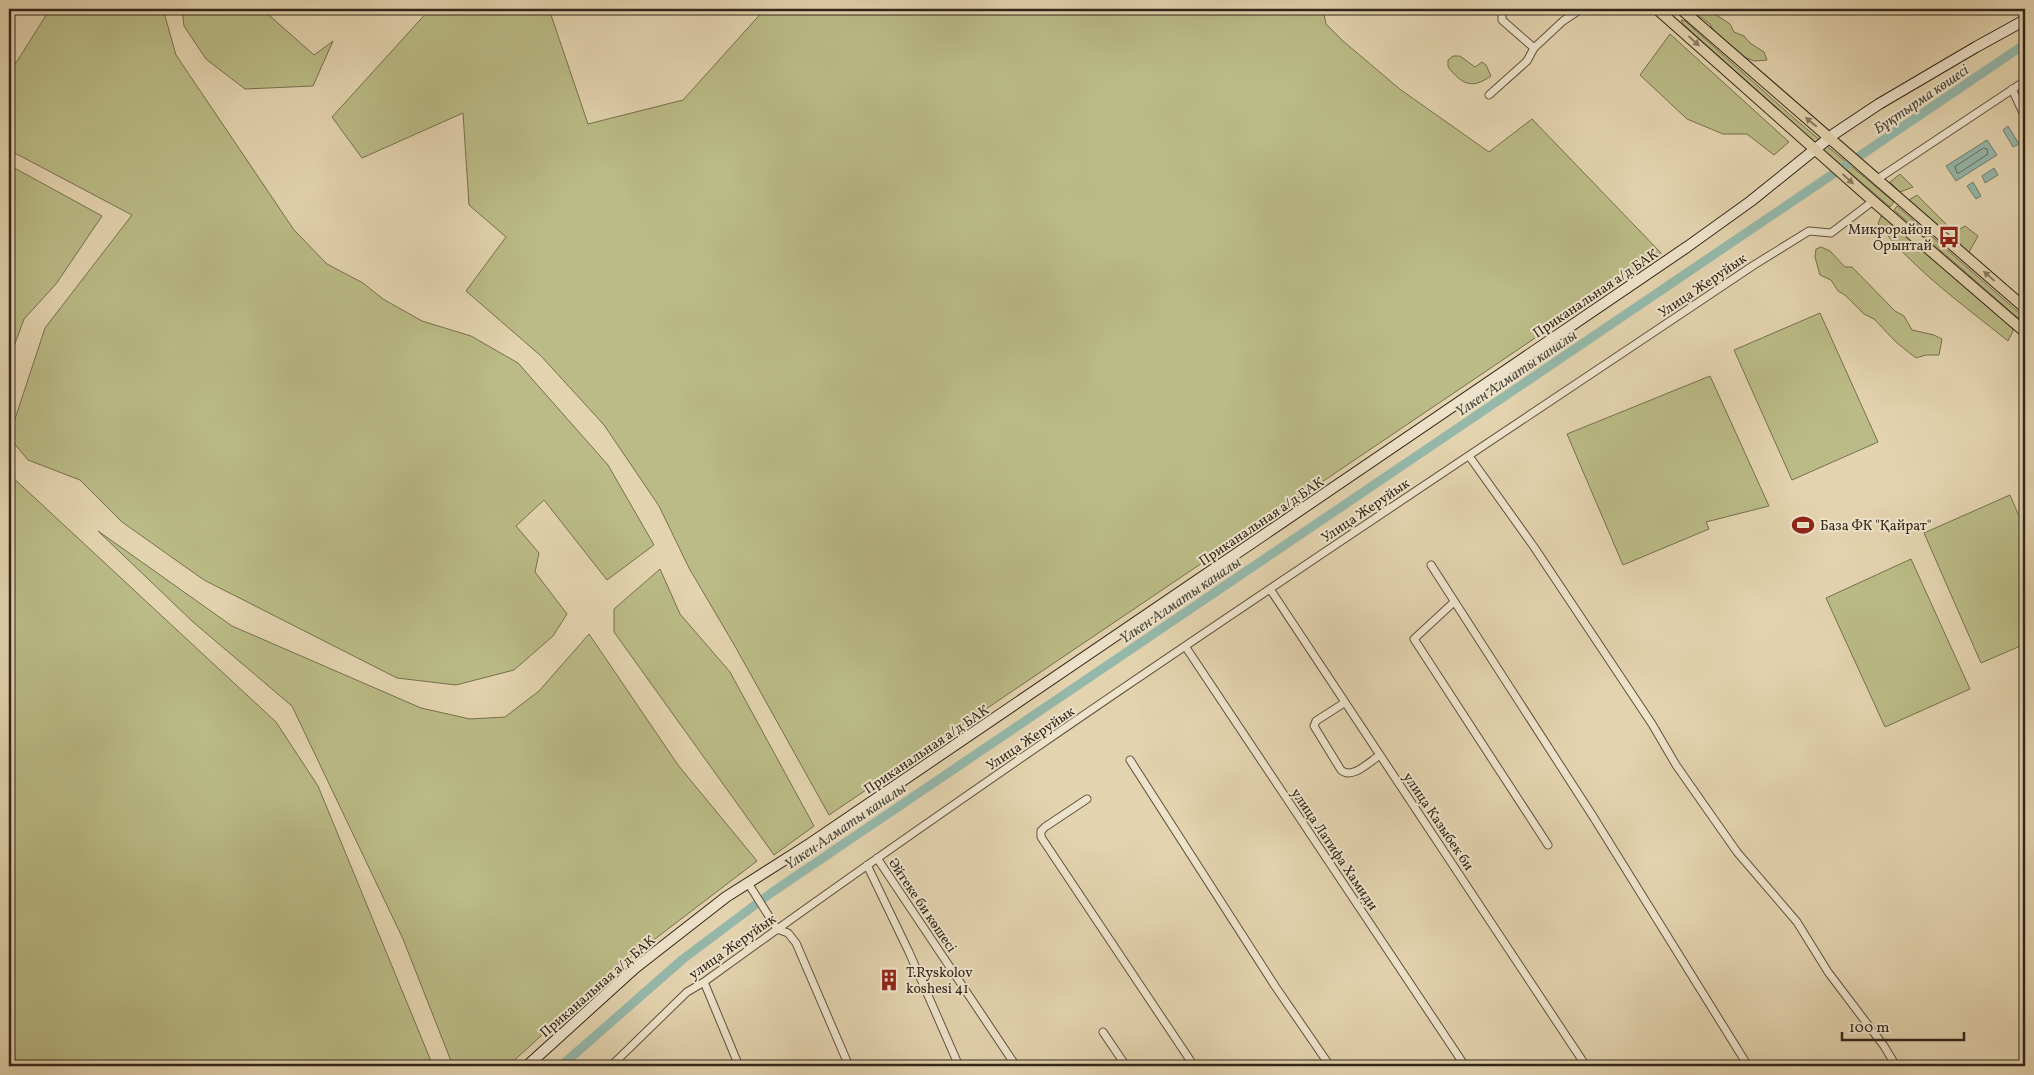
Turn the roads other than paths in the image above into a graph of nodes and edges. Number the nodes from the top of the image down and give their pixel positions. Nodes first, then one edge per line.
1 (1502, 9) edge
2 (1581, 9) edge
3 (1658, 9) edge
4 (1680, 9) edge
5 (1670, 19) junction
6 (2025, 20) edge
7 (1534, 48) junction
8 (2025, 81) edge
9 (2012, 89) junction
10 (1490, 95) dead end
11 (2025, 117) edge
12 (1830, 138) junction
13 (1820, 153) junction
14 (1873, 178) junction
15 (1873, 201) junction
16 (2025, 308) edge
17 (2025, 332) edge
18 (1469, 456) junction
19 (1431, 565) dead end
20 (1270, 590) junction
21 (1454, 602) junction
22 (1186, 646) junction
23 (1344, 703) junction
24 (1380, 755) junction
25 (1130, 760) dead end
26 (1087, 799) dead end
27 (1548, 845) dead end
28 (876, 858) junction
29 (867, 865) junction
30 (748, 883) junction
31 (775, 926) junction
32 (704, 982) junction
33 (1103, 1032) dead end
34 (619, 1064) edge
35 (527, 1066) edge
36 (611, 1066) edge
37 (739, 1066) edge
38 (849, 1066) edge
39 (959, 1066) edge
40 (1016, 1066) edge
41 (1126, 1066) edge
42 (1194, 1066) edge
43 (1330, 1066) edge
44 (1465, 1066) edge
45 (1586, 1066) edge
46 (1748, 1066) edge
47 (1896, 1066) edge

1 - 7 street
2 - 7 street
3 - 5 main road
4 - 5 main road
12 -> 4 main road
5 -> 13 main road
6 - 12 street, Приканальная а/д БАК
7 - 10 street
8 - 9 street
9 - 11 street
9 - 14 street
12 - 13 street, Приканальная а/д БАК
12 - 14 main road
13 -> 15 main road
13 - 30 street, Приканальная а/д БАК
16 -> 14 main road
15 - 17 main road
15 - 18 street, Улица Жеруйык
18 - 20 street, Улица Жеруйык
18 - 47 street
19 - 21 street
20 - 22 street, Улица Жеруйык
20 - 23 street, улица Казыбек би
21 - 27 street
21 - 46 street
22 - 28 street, Улица Жеруйык
22 - 44 street, улица Латифа Хамиди
23 - 24 street, улица Казыбек би
23 - 24 street
24 - 45 street, улица Казыбек би
25 - 43 street
26 - 42 street
28 - 29 street, улица Жеруйык
28 - 40 street, Әйтеке би көшесі
29 - 31 street, улица Жеруйык
29 - 39 street
30 - 31 street
30 - 35 street, Приканальная а/д БАК
31 - 32 street, улица Жеруйык
31 - 38 street
32 - 34 street, улица Жеруйык
32 - 37 street
33 - 41 street
34 - 36 street, улица Жеруйык

